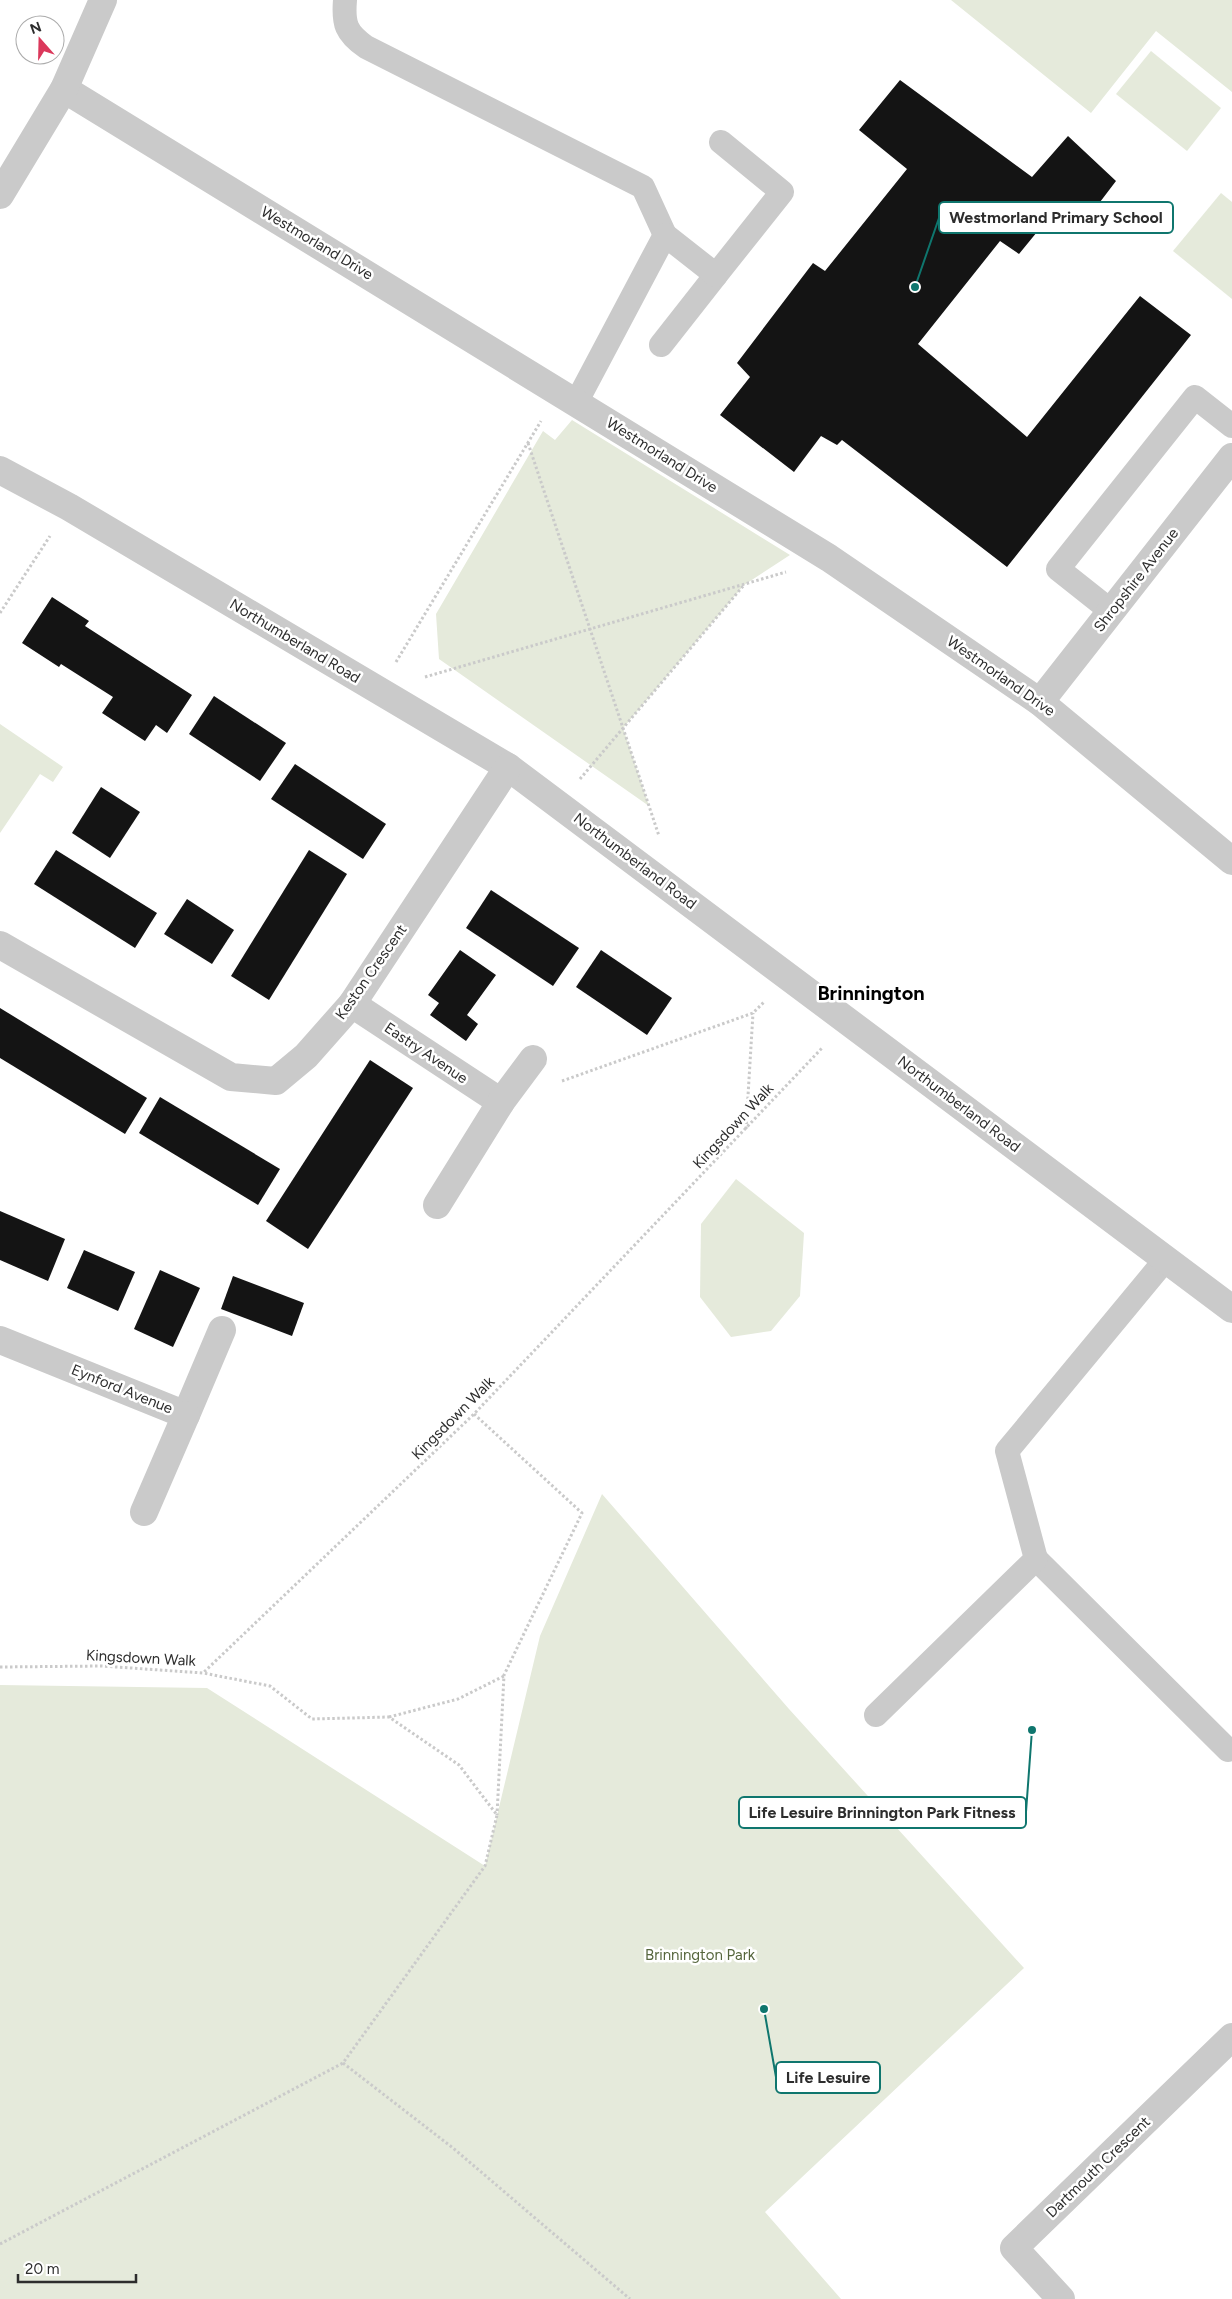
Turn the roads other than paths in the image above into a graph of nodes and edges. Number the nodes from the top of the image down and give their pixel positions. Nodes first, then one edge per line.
1 (103, 0) edge
2 (345, 0) edge
3 (64, 89) junction
4 (721, 142) dead end
5 (0, 195) edge
6 (665, 235) junction
7 (716, 275) junction
8 (661, 345) dead end
9 (567, 397) junction
10 (1232, 426) edge
11 (1232, 457) edge
12 (0, 470) edge
13 (1112, 611) junction
14 (1040, 702) junction
15 (508, 767) junction
16 (1232, 861) edge
17 (0, 945) edge
18 (352, 1004) junction
19 (533, 1059) dead end
20 (501, 1102) junction
21 (437, 1205) dead end
22 (1166, 1259) junction
23 (1232, 1309) edge
24 (222, 1330) dead end
25 (0, 1340) edge
26 (186, 1414) junction
27 (144, 1512) dead end
28 (1036, 1559) junction
29 (876, 1715) dead end
30 (1228, 1750) dead end
31 (1232, 2037) edge
32 (1061, 2299) edge

1 - 3 street
2 - 6 lane
3 - 5 street
3 - 9 street, Westmorland Drive
4 - 7 lane
6 - 7 lane
6 - 9 lane
7 - 8 lane
9 - 14 street, Westmorland Drive
10 - 13 lane
11 - 13 street, Shropshire Avenue
12 - 15 street, Northumberland Road
13 - 14 street, Shropshire Avenue
14 - 16 street, Westmorland Drive
15 - 18 street, Keston Crescent
15 - 22 street, Northumberland Road
17 - 18 street, Keston Crescent
18 - 20 street, Eastry Avenue
19 - 20 street
20 - 21 street
22 - 23 street, Northumberland Road
22 - 28 lane
24 - 26 street, Eynford Avenue
25 - 26 street, Eynford Avenue
26 - 27 street
28 - 29 lane
28 - 30 lane
31 - 32 street, Dartmouth Crescent

